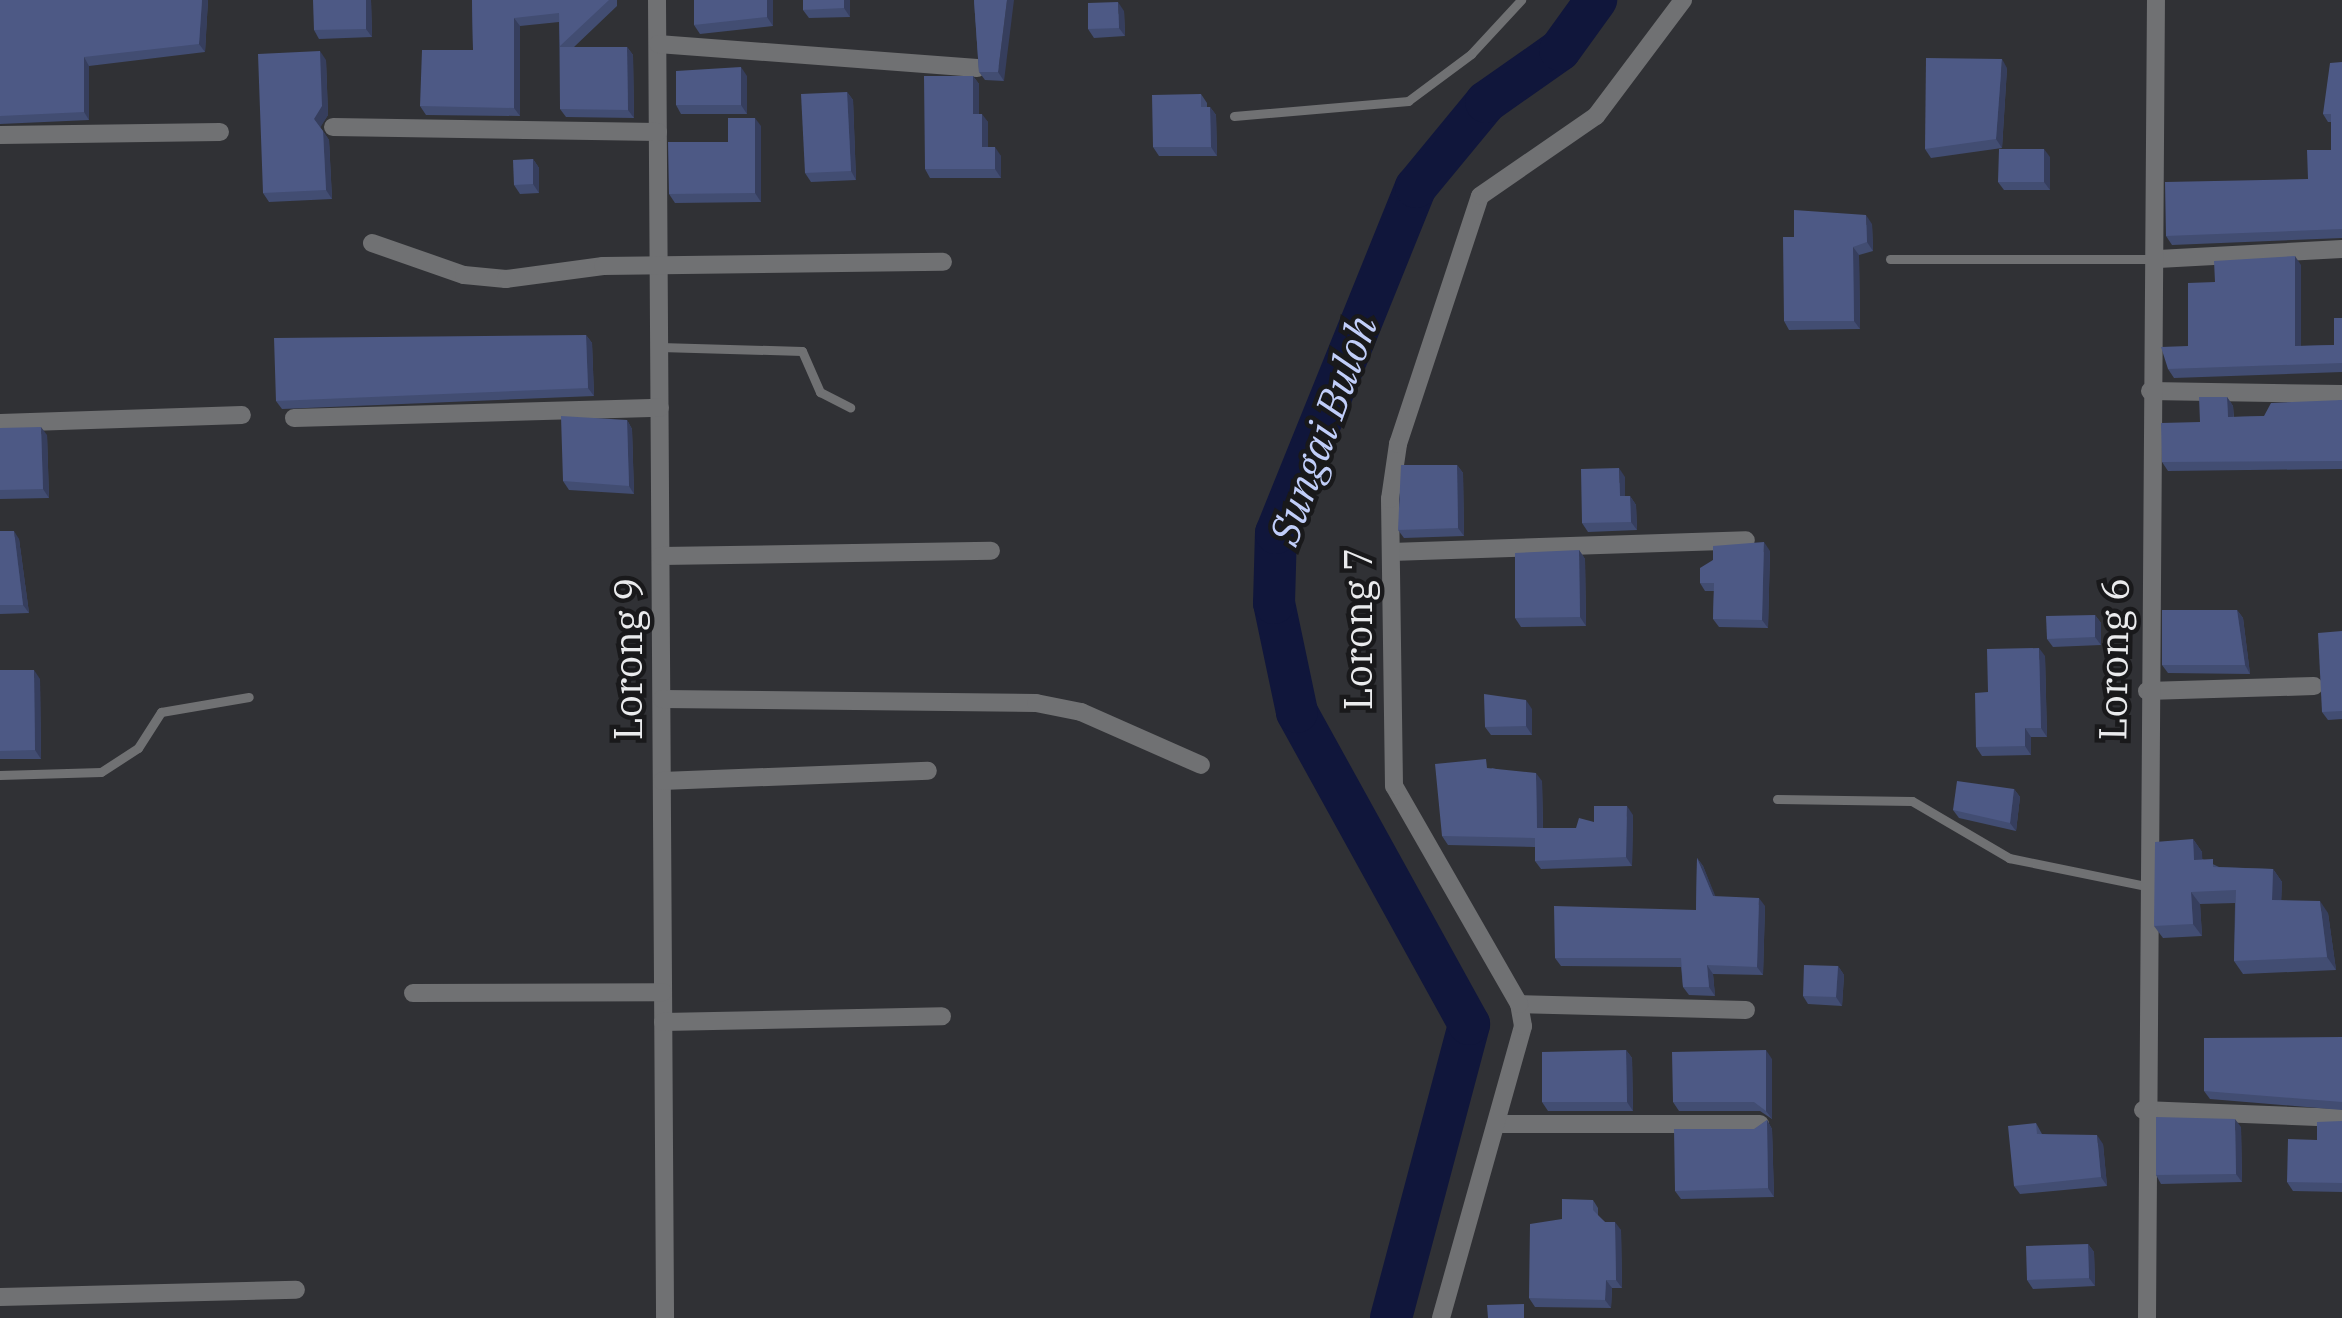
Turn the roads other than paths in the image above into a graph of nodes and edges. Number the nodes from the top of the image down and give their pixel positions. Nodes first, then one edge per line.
1 (657, 0) edge
2 (1521, 0) edge
3 (1683, 0) edge
4 (2156, 0) edge
5 (658, 44) junction
6 (977, 68) edge
7 (1234, 116) dead end
8 (333, 127) dead end
9 (658, 131) junction
10 (220, 132) dead end
11 (0, 136) edge
12 (372, 244) dead end
13 (2342, 250) edge
14 (2158, 259) junction
15 (1890, 260) dead end
16 (943, 262) dead end
17 (659, 266) junction
18 (660, 347) junction
19 (2150, 392) junction
20 (2342, 394) edge
21 (850, 407) dead end
22 (660, 408) junction
23 (242, 415) dead end
24 (294, 418) dead end
25 (0, 423) edge
26 (1746, 540) edge
27 (991, 551) dead end
28 (1391, 552) junction
29 (661, 556) junction
30 (2314, 686) dead end
31 (2147, 692) junction
32 (249, 697) dead end
33 (662, 699) junction
34 (1202, 765) dead end
35 (928, 770) dead end
36 (0, 775) edge
37 (662, 781) junction
38 (1778, 799) dead end
39 (2145, 886) junction
40 (663, 992) junction
41 (413, 993) dead end
42 (1519, 1004) junction
43 (1746, 1010) dead end
44 (942, 1016) dead end
45 (663, 1022) junction
46 (2143, 1110) junction
47 (2342, 1118) edge
48 (1497, 1124) junction
49 (1760, 1124) edge
50 (296, 1290) dead end
51 (0, 1297) edge
52 (665, 1318) edge
53 (1442, 1318) edge
54 (2147, 1318) edge

1 - 5 street, Lorong 9
2 - 7 lane
3 - 28 street, Lorong 7
4 - 14 street, Lorong 6
5 - 6 street
5 - 9 street, Lorong 9
8 - 9 street
9 - 17 street, Lorong 9
10 - 11 street
12 - 17 street
13 - 14 street
14 - 15 lane
14 - 19 street, Lorong 6
16 - 17 street
17 - 18 street, Lorong 9
18 - 21 lane
18 - 22 street, Lorong 9
19 - 20 street
19 - 31 street, Lorong 6
22 - 24 street
22 - 29 street, Lorong 9
23 - 25 street
26 - 28 street
27 - 29 street
28 - 42 street, Lorong 7
29 - 33 street, Lorong 9
30 - 31 street
31 - 39 street, Lorong 6
32 - 36 lane
33 - 34 street
33 - 37 street, Lorong 9
35 - 37 street
37 - 40 street, Lorong 9
38 - 39 lane
39 - 46 street, Lorong 6
40 - 41 street
40 - 45 street, Lorong 9
42 - 43 street
42 - 48 street
44 - 45 street
45 - 52 street, Lorong 9
46 - 47 street
46 - 54 street, Lorong 6
48 - 49 street
48 - 53 street
50 - 51 street

